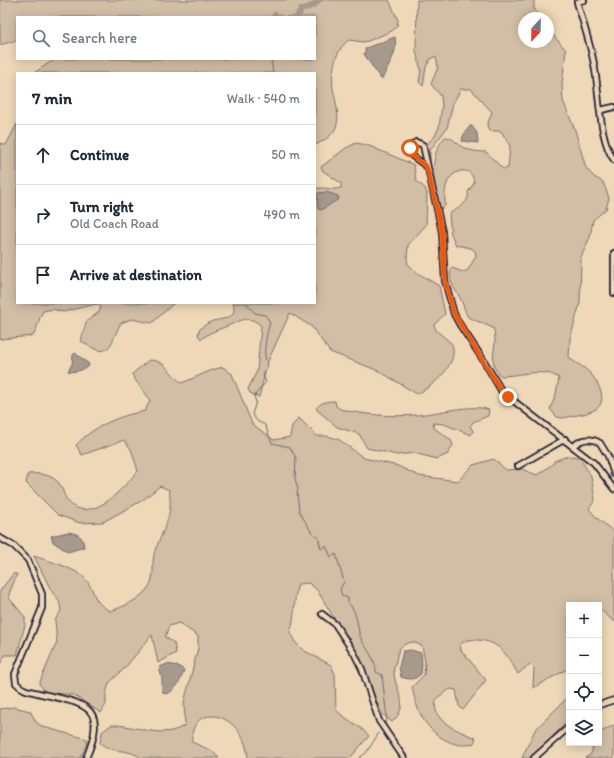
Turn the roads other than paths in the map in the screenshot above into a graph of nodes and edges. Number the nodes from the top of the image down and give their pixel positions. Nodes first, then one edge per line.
1 (584, 0) edge
2 (614, 107) edge
3 (601, 110) junction
4 (614, 160) edge
5 (426, 166) junction
6 (614, 253) edge
7 (614, 294) edge
8 (565, 439) junction
9 (573, 446) junction
10 (518, 466) dead end
11 (614, 474) edge
12 (614, 488) edge
13 (0, 538) edge
14 (322, 614) dead end
15 (614, 700) edge
16 (602, 704) edge
17 (566, 730) edge
18 (86, 758) edge
19 (404, 758) edge
20 (534, 758) edge

1 - 3 street
2 - 3 street
3 - 4 street
5 - 5 street
5 - 8 street
6 - 7 street
8 - 9 street
8 - 10 street
9 - 11 street
9 - 12 street
13 - 18 street
14 - 19 street
15 - 16 street
17 - 20 street

